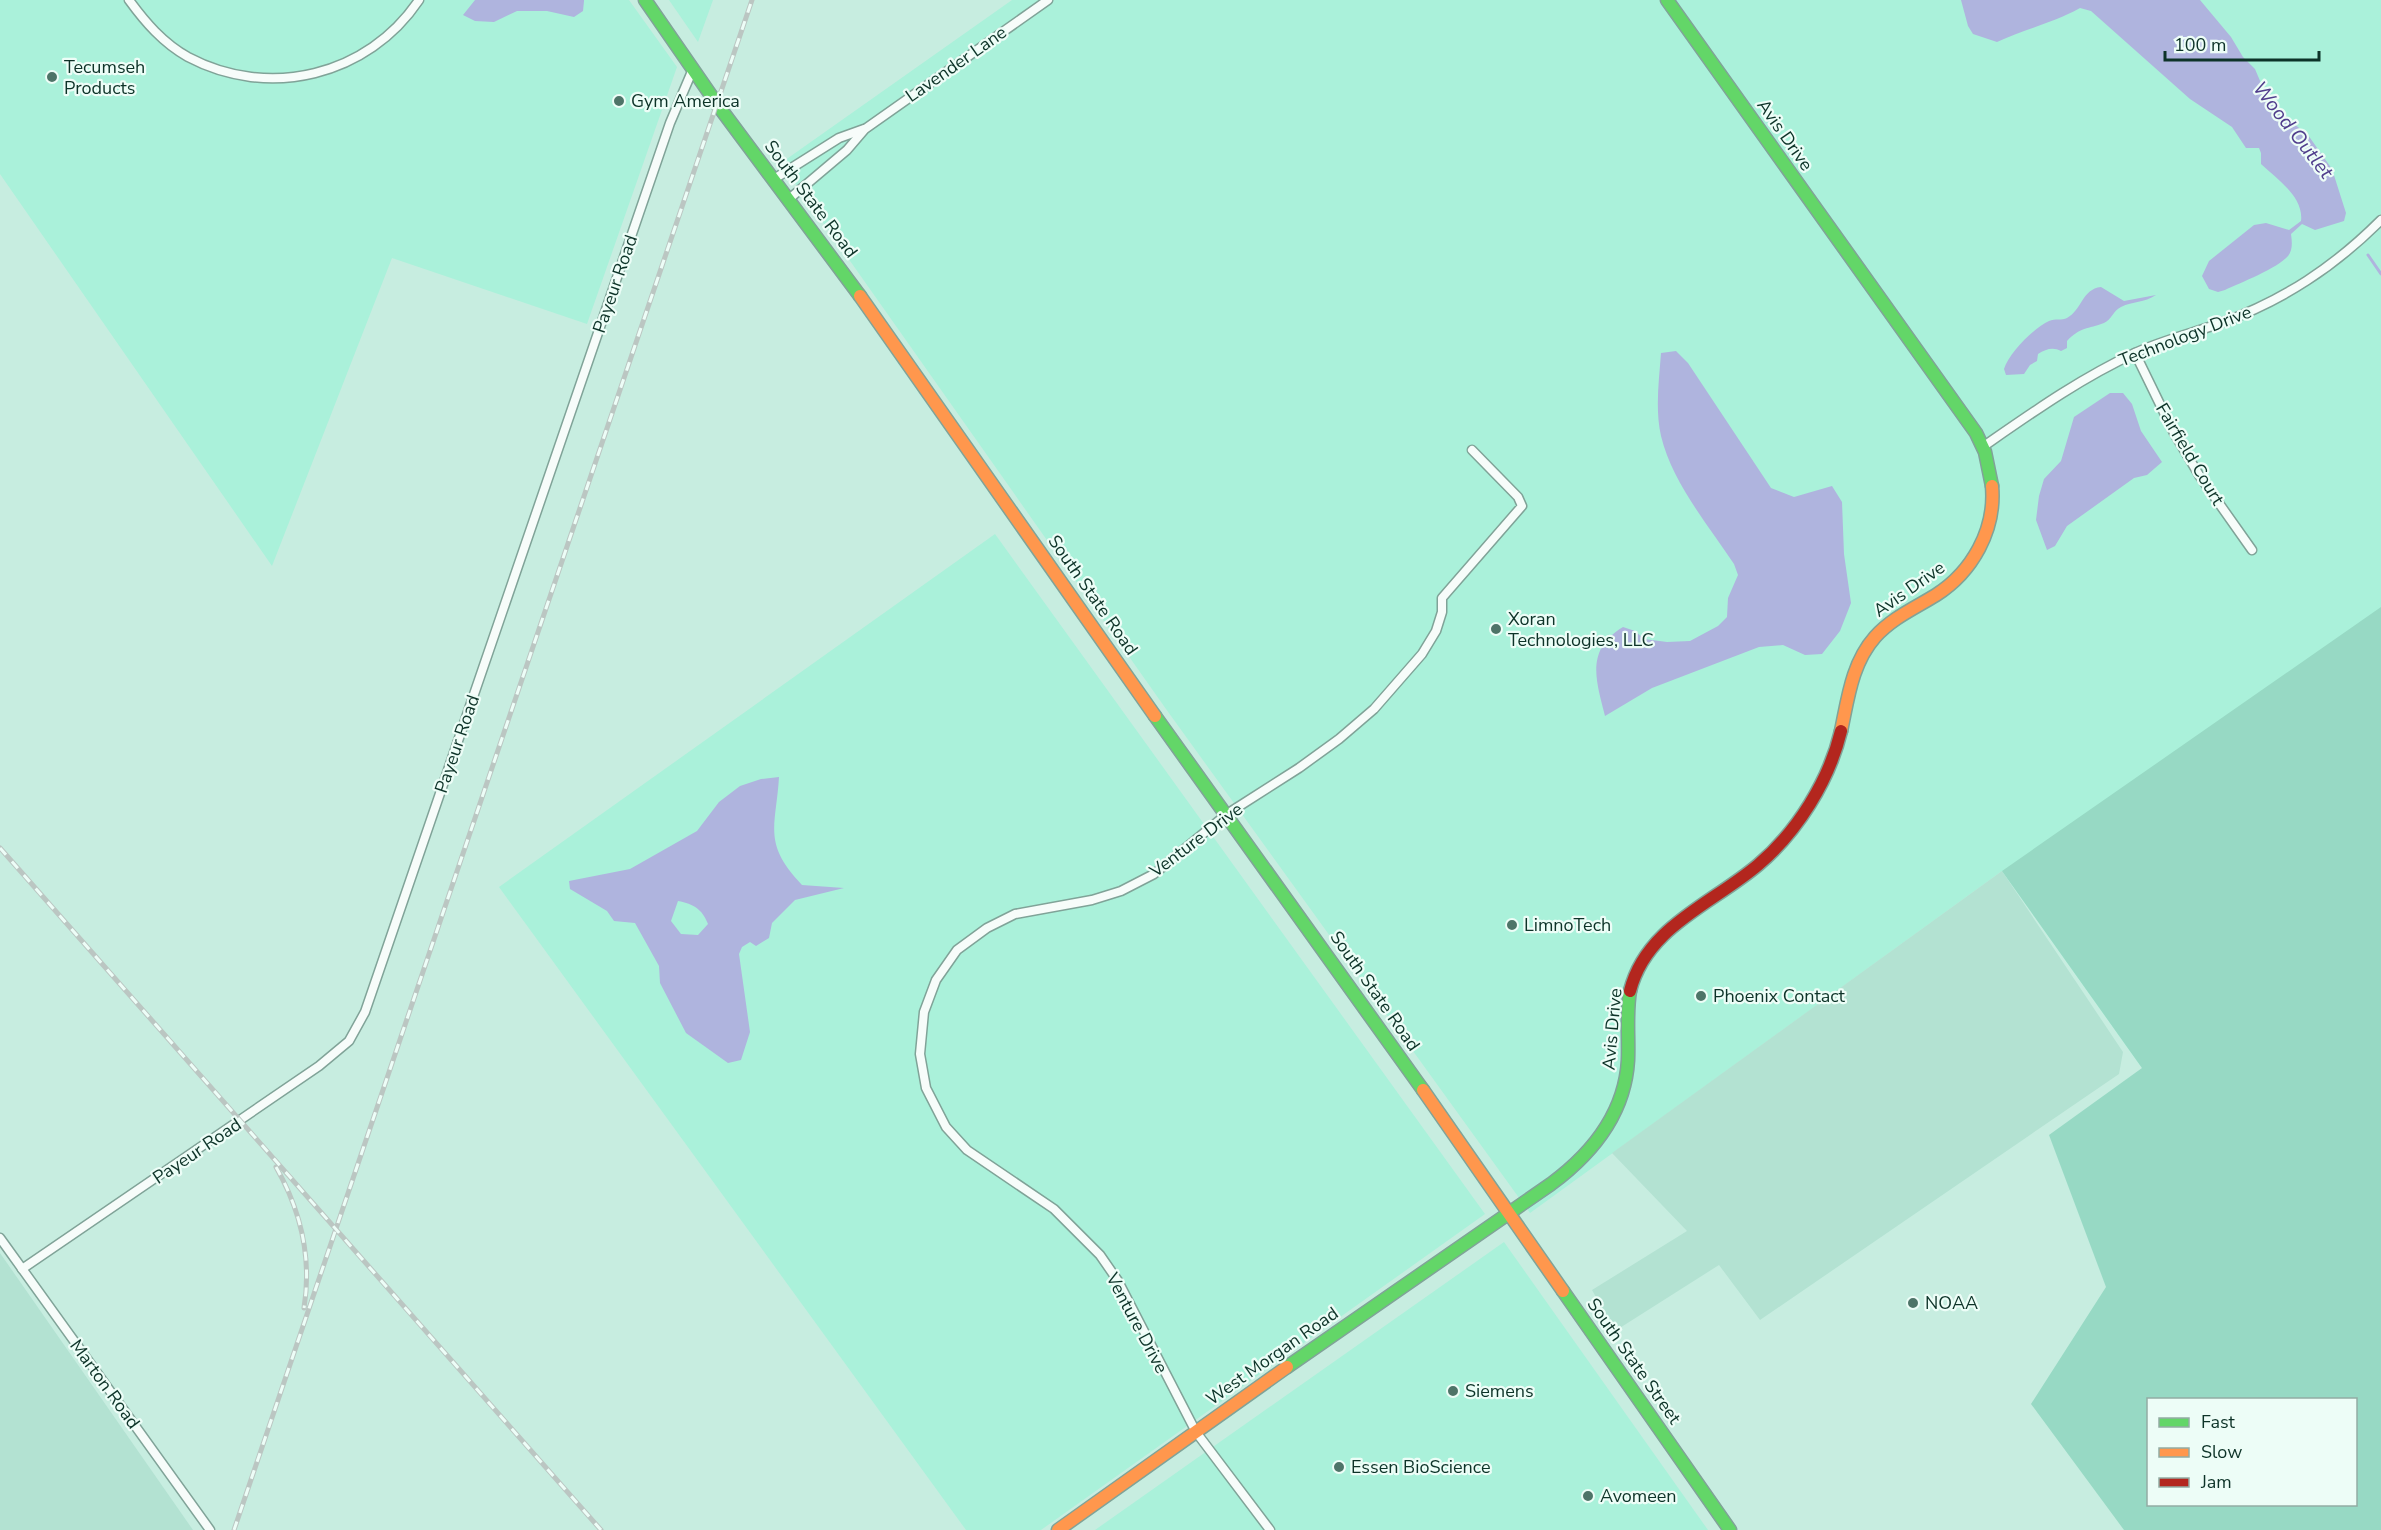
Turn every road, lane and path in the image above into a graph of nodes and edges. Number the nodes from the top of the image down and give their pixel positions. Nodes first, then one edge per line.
1 (129, 0) edge
2 (419, 0) edge
3 (645, 0) edge
4 (1047, 0) edge
5 (1667, 0) edge
6 (693, 69) junction
7 (865, 129) junction
8 (774, 179) junction
9 (789, 199) junction
10 (2381, 220) edge
11 (2135, 353) junction
12 (1983, 446) junction
13 (1472, 450) dead end
14 (2252, 550) dead end
15 (1227, 814) junction
16 (1509, 1212) junction
17 (0, 1238) edge
18 (22, 1269) junction
19 (1196, 1432) junction
20 (210, 1530) edge
21 (1058, 1530) edge
22 (1270, 1530) edge
23 (1730, 1530) edge

1 - 2 street
3 - 6 street, South State Road
4 - 7 street, Lavender Lane
5 - 12 street, Avis Drive
6 - 8 street, South State Road
6 - 18 street, Payeur Road
7 - 8 street, Lavender Lane
7 - 9 street, Lavender Lane
8 - 9 street, South State Road
9 - 15 street, South State Road
10 - 11 street, Technology Drive
11 - 12 street, Technology Drive
11 - 14 street, Fairfield Court
12 - 16 street, Avis Drive
13 - 15 street, Venture Drive
15 - 16 street, South State Road
15 - 19 street, Venture Drive
16 - 19 street, West Morgan Road
16 - 23 street, South State Street
17 - 18 street, Marton Road
18 - 20 street, Marton Road
19 - 21 street, West Morgan Road
19 - 22 street, Venture Drive

